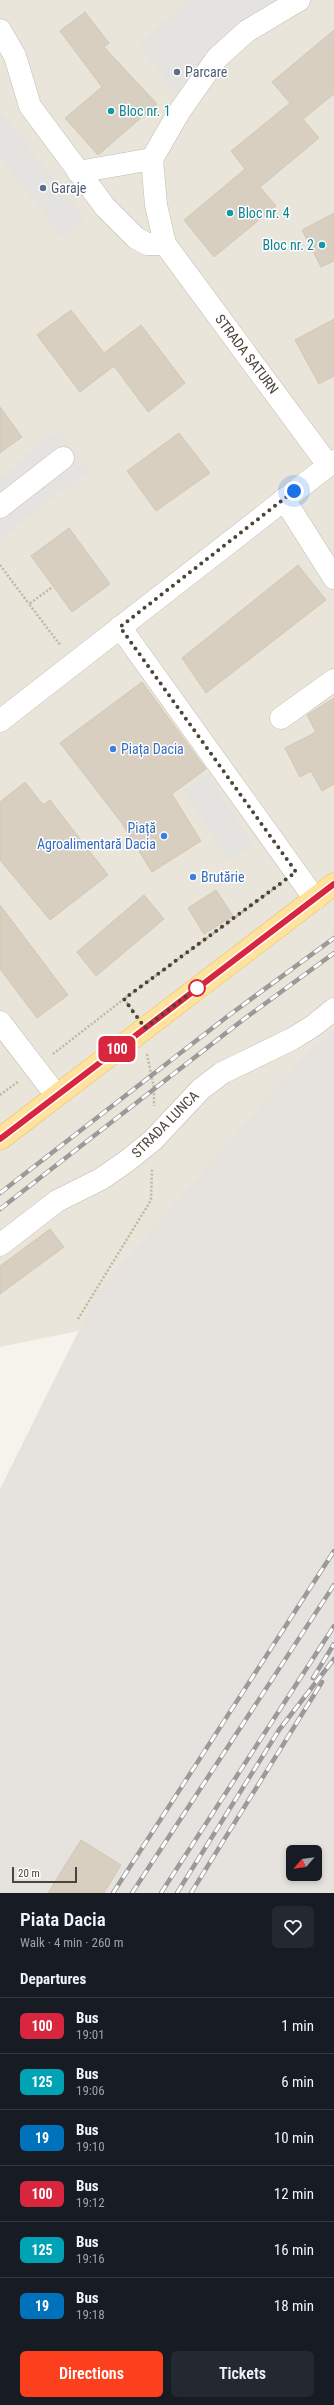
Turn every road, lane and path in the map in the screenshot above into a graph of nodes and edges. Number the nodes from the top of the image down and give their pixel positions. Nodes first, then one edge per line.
1 (299, 0) edge
2 (0, 30) edge
3 (152, 160) junction
4 (78, 172) junction
5 (166, 244) junction
6 (64, 458) dead end
7 (331, 463) edge
8 (284, 499) junction
9 (0, 507) edge
10 (0, 565) edge
11 (334, 578) edge
12 (51, 588) dead end
13 (30, 604) junction
14 (120, 627) junction
15 (74, 663) junction
16 (334, 680) edge
17 (281, 718) dead end
18 (0, 721) edge
19 (296, 872) junction
20 (334, 884) edge
21 (315, 899) junction
22 (124, 999) junction
23 (334, 1009) edge
24 (0, 1022) edge
25 (145, 1028) junction
26 (36, 1068) junction
27 (0, 1095) edge
28 (56, 1095) junction
29 (0, 1139) edge
30 (153, 1140) junction
31 (0, 1245) edge
32 (78, 1319) dead end

1 - 3 street
2 - 4 street
3 - 4 street
3 - 5 street, STRADA SATURN
4 - 5 street
5 - 7 street, STRADA SATURN
6 - 9 street
7 - 8 street
8 - 11 street
8 - 14 street
10 - 13 path
12 - 13 path
13 - 15 path
14 - 15 street
14 - 19 street
15 - 18 street
16 - 17 street
19 - 21 street
19 - 22 path
20 - 21 main road
21 - 25 main road
22 - 25 path
22 - 26 path
23 - 30 street, STRADA LUNCA
24 - 26 street
25 - 28 main road
25 - 30 path
26 - 27 path
26 - 28 street
28 - 29 main road
30 - 31 street, STRADA LUNCA
30 - 32 path

